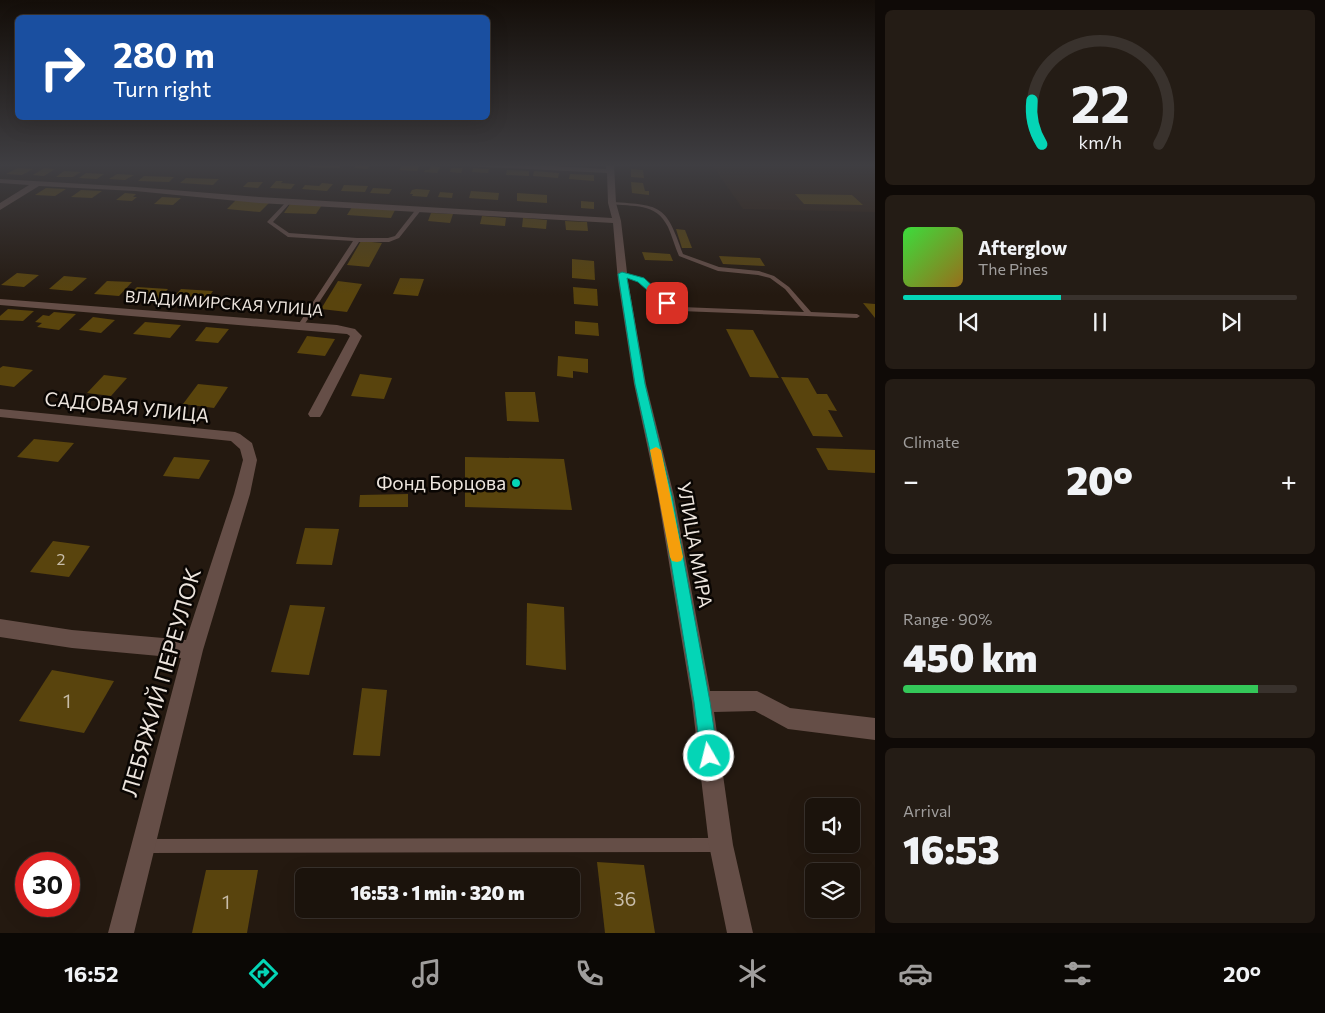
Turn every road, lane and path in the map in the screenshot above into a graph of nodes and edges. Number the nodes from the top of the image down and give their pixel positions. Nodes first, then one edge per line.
1 (284, 208) edge
2 (392, 208) edge
3 (613, 208) edge
4 (652, 208) edge
5 (419, 209) junction
6 (617, 221) junction
7 (357, 240) junction
8 (622, 274) junction
9 (0, 302) edge
10 (809, 314) junction
11 (857, 316) dead end
12 (301, 325) junction
13 (0, 413) edge
14 (315, 414) dead end
15 (247, 446) joint
16 (0, 628) edge
17 (193, 650) junction
18 (702, 702) junction
19 (875, 729) edge
20 (721, 845) junction
21 (142, 846) junction
22 (121, 933) edge
23 (740, 933) edge

1 - 7 lane
2 - 5 street
3 - 6 street, УЛИЦА МИРА
4 - 10 lane
5 - 6 street
5 - 7 lane
6 - 8 street, УЛИЦА МИРА
7 - 12 lane
8 - 10 lane
8 - 18 street, УЛИЦА МИРА
9 - 12 street, ВЛАДИМИРСКАЯ УЛИЦА
10 - 11 lane
12 - 14 street, ВЛАДИМИРСКАЯ УЛИЦА
13 - 15 street, САДОВАЯ УЛИЦА
15 - 17 street, ЛЕБЯЖИЙ ПЕРЕУЛОК
16 - 17 street
17 - 21 street, ЛЕБЯЖИЙ ПЕРЕУЛОК
18 - 19 street
18 - 20 street, УЛИЦА МИРА
20 - 21 lane
20 - 23 street, УЛИЦА МИРА
21 - 22 street, ЛЕБЯЖИЙ ПЕРЕУЛОК

